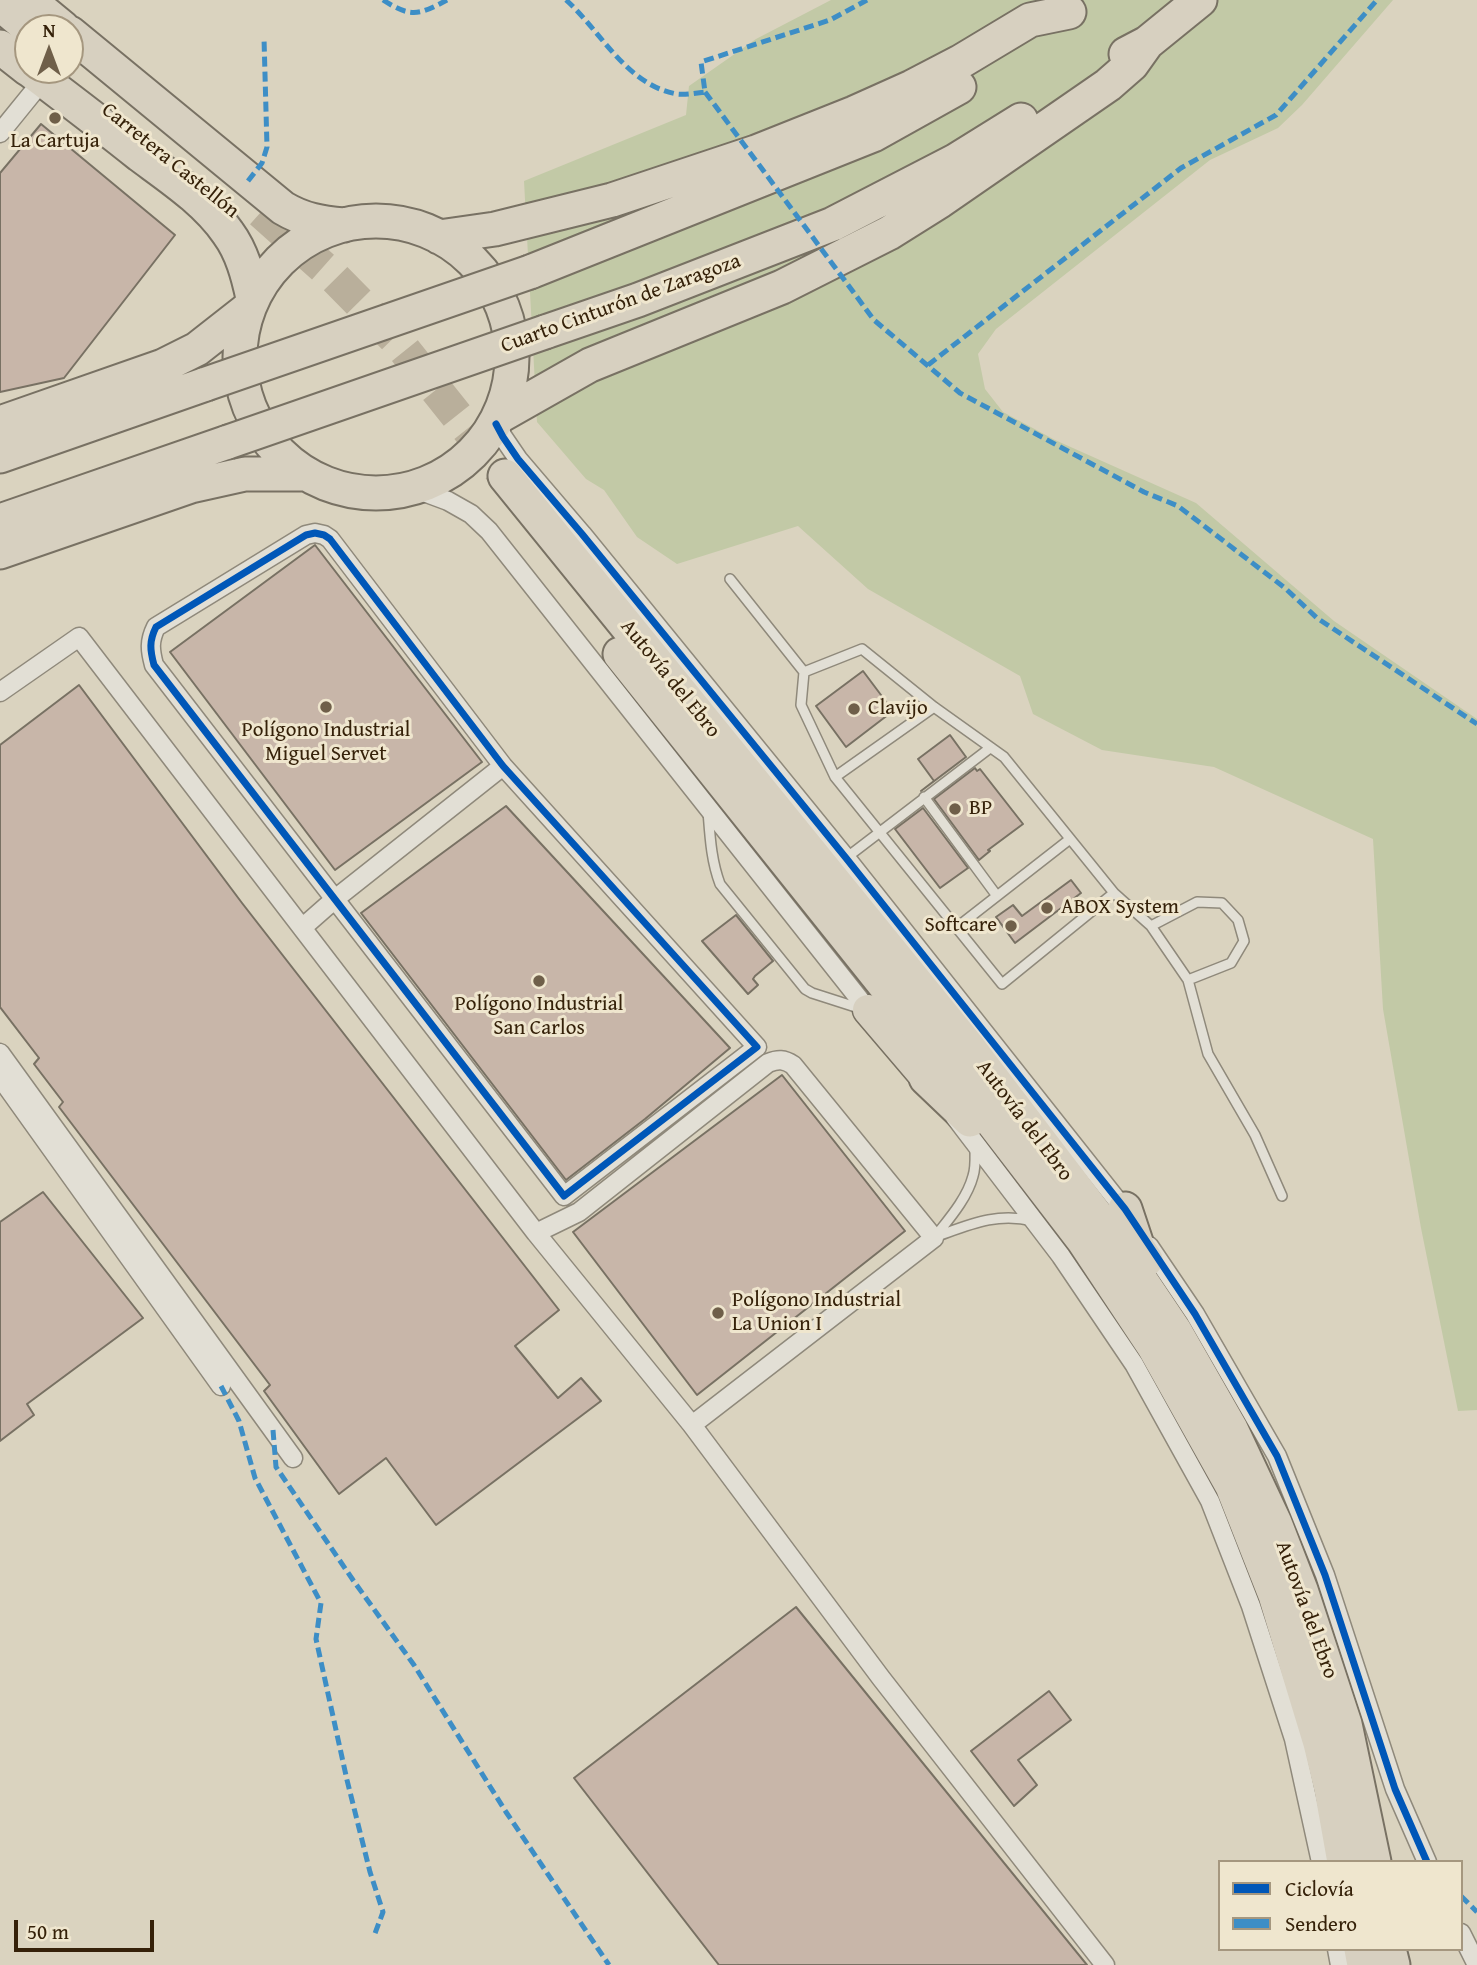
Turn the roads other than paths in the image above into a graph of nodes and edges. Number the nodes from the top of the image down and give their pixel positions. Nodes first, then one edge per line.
1 (29, 0) edge
2 (1200, 0) edge
3 (0, 4) edge
4 (1077, 6) edge
5 (46, 14) edge
6 (14, 16) edge
7 (0, 25) edge
8 (14, 36) edge
9 (1147, 43) junction
10 (84, 45) edge
11 (84, 73) edge
12 (31, 84) edge
13 (54, 84) edge
14 (57, 84) edge
15 (0, 133) edge
16 (344, 225) junction
17 (439, 237) junction
18 (251, 303) junction
19 (498, 420) junction
20 (0, 423) edge
21 (0, 456) edge
22 (306, 474) junction
23 (414, 488) junction
24 (0, 521) edge
25 (0, 552) edge
26 (730, 579) dead end
27 (804, 672) junction
28 (0, 692) edge
29 (934, 707) junction
30 (990, 748) junction
31 (503, 766) junction
32 (835, 777) junction
33 (924, 797) junction
34 (708, 809) junction
35 (879, 832) junction
36 (1070, 839) junction
37 (846, 858) junction
38 (1114, 893) junction
39 (997, 896) junction
40 (335, 899) junction
41 (1152, 926) junction
42 (302, 928) junction
43 (956, 928) junction
44 (1188, 981) junction
45 (868, 1010) junction
46 (0, 1053) edge
47 (0, 1077) edge
48 (926, 1078) junction
49 (975, 1143) junction
50 (564, 1196) junction
51 (1282, 1196) dead end
52 (1039, 1206) junction
53 (1125, 1209) junction
54 (536, 1233) junction
55 (933, 1238) junction
56 (221, 1386) dead end
57 (692, 1424) junction
58 (1231, 1429) junction
59 (293, 1458) dead end
60 (1321, 1860) edge
61 (1345, 1860) edge
62 (1374, 1860) edge
63 (1426, 1860) edge
64 (1463, 1937) edge
65 (1105, 1965) edge
66 (1477, 1965) edge

1 - 5 highway
2 - 9 highway, Cuarto Cinturón de Zaragoza
3 - 6 highway
4 - 17 highway
4 - 21 highway, bridge
7 - 8 highway
9 - 19 highway
9 - 24 highway, Cuarto Cinturón de Zaragoza, bridge
10 - 16 highway
11 - 14 highway, Carretera Castellón
12 - 15 street
13 - 18 highway
16 - 17 highway
16 - 18 highway
17 - 19 highway
18 - 20 highway
18 - 22 highway
19 - 23 highway
19 - 37 street
22 - 23 highway
22 - 25 highway
23 - 34 street
26 - 27 lane
27 - 29 lane
27 - 32 lane
28 - 42 street
29 - 30 lane
29 - 32 lane
30 - 33 lane
30 - 36 lane
31 - 40 street
31 - 40 street
31 - 50 street
32 - 35 lane
33 - 35 lane
33 - 39 lane
34 - 45 street
34 - 45 lane
35 - 37 lane
35 - 43 lane
36 - 38 lane
36 - 39 lane
37 - 53 street
38 - 41 lane
38 - 43 lane
39 - 43 lane
40 - 42 street
40 - 50 street
41 - 44 lane
41 - 44 lane
42 - 54 street
44 - 51 lane
45 - 48 highway
46 - 59 street
47 - 56 street
48 - 49 street
48 - 52 highway
49 - 52 street
49 - 55 lane
50 - 54 street
52 - 55 lane
52 - 58 highway, Autovía del Ebro
52 - 60 street
52 - 61 highway, Autovía del Ebro
53 - 58 highway
53 - 63 street
54 - 55 street
54 - 57 street
55 - 57 street
57 - 65 street
58 - 62 highway, Autovía del Ebro
64 - 66 street

